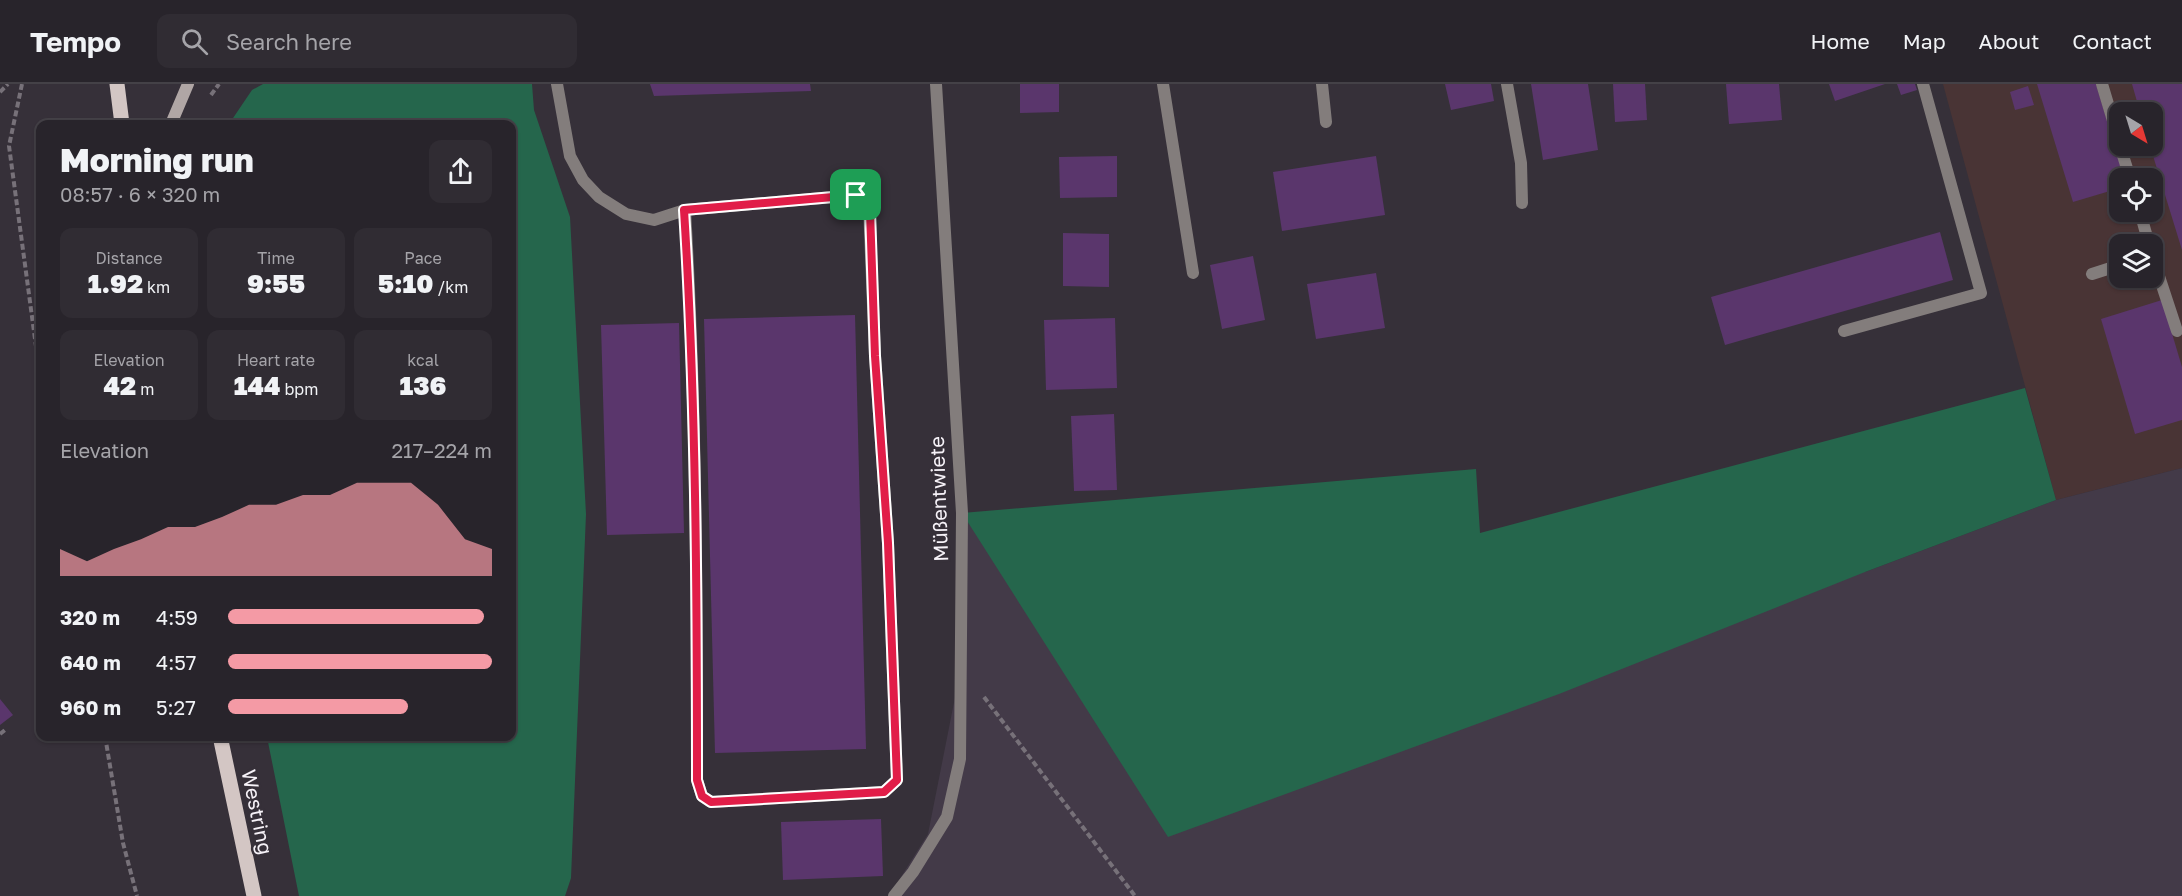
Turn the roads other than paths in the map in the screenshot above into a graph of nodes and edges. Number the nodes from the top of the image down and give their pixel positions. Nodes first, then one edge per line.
1 (117, 84) edge
2 (188, 84) edge
3 (557, 84) edge
4 (936, 84) edge
5 (1162, 84) edge
6 (1322, 84) edge
7 (1507, 84) edge
8 (1923, 84) edge
9 (2102, 84) edge
10 (2109, 108) edge
11 (122, 120) edge
12 (173, 120) edge
13 (1326, 122) dead end
14 (1522, 203) dead end
15 (684, 210) junction
16 (2109, 269) edge
17 (1193, 273) dead end
18 (2092, 274) dead end
19 (2163, 287) edge
20 (1844, 331) dead end
21 (2177, 331) dead end
22 (221, 741) edge
23 (254, 896) edge
24 (894, 896) edge

1 - 11 main road
2 - 12 main road
3 - 15 street
4 - 24 street, Müßentwiete
5 - 17 street
6 - 13 street
7 - 14 street
8 - 20 street
9 - 10 street
15 - 15 street
16 - 18 street
19 - 21 street
22 - 23 main road, Westring

